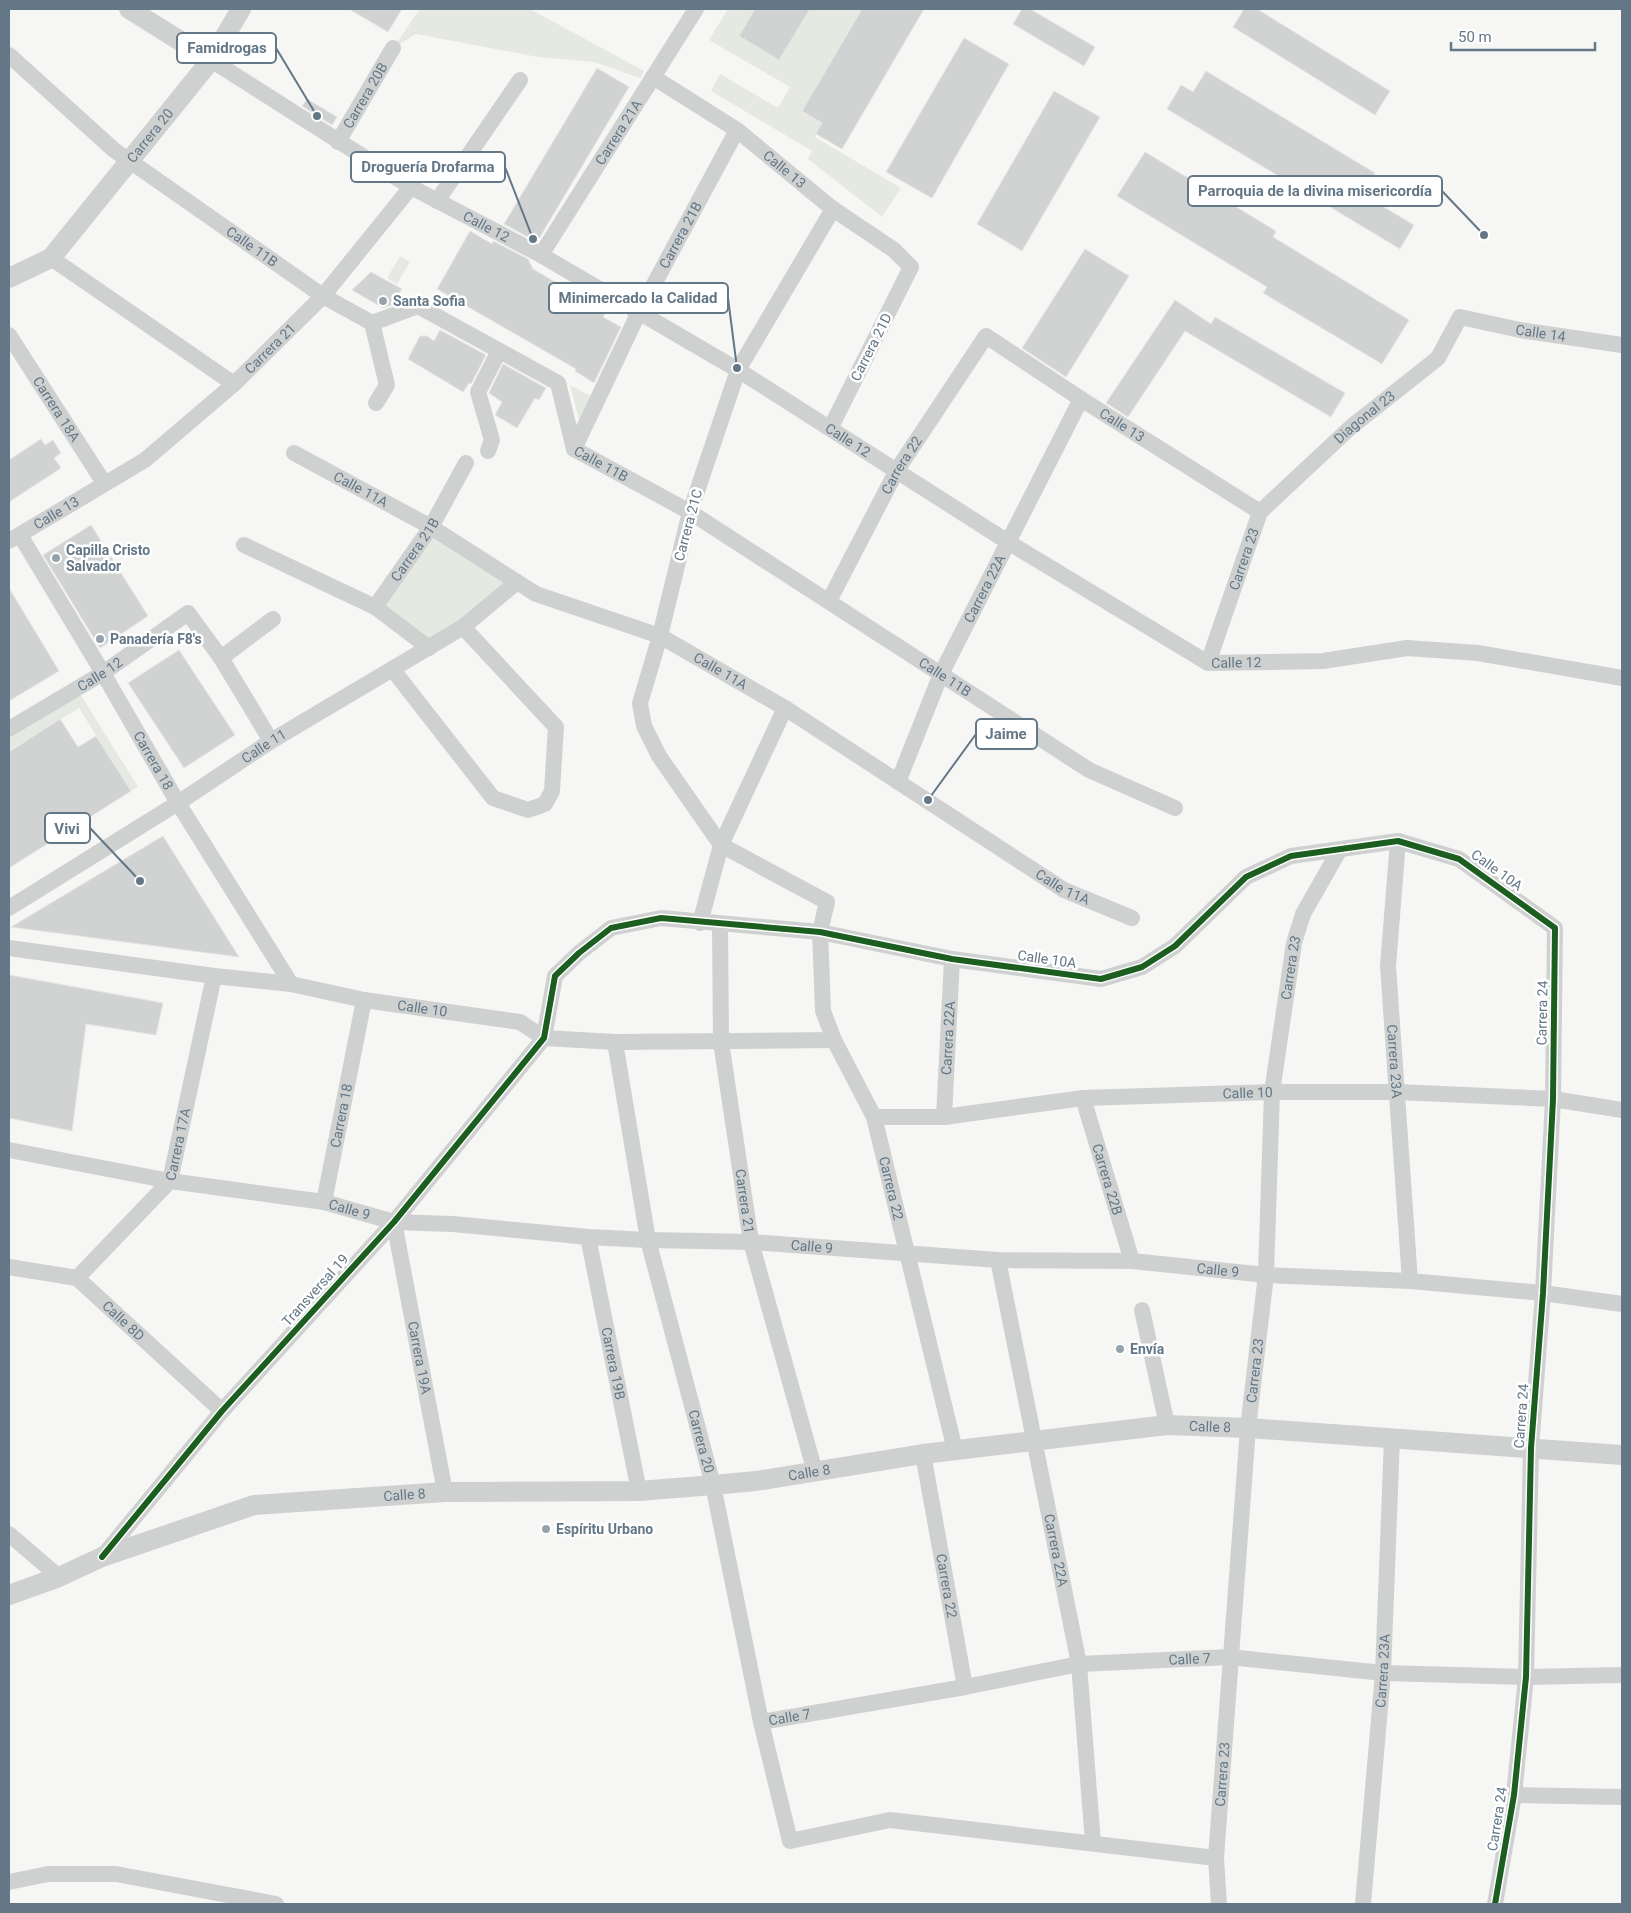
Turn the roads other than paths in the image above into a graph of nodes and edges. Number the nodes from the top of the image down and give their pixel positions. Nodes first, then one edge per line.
1 (129, 9) edge
2 (242, 9) edge
3 (696, 9) edge
4 (393, 48) dead end
5 (9, 55) edge
6 (211, 60) junction
7 (653, 77) junction
8 (520, 80) dead end
9 (737, 130) junction
10 (338, 142) junction
11 (131, 160) junction
12 (410, 187) junction
13 (437, 201) junction
14 (832, 209) junction
15 (541, 255) junction
16 (51, 258) junction
17 (911, 267) joint
18 (9, 278) edge
19 (324, 296) junction
20 (639, 312) junction
21 (1460, 317) joint
22 (372, 322) junction
23 (9, 335) edge
24 (986, 336) joint
25 (1622, 344) edge
26 (499, 351) junction
27 (738, 370) junction
28 (234, 384) junction
29 (1081, 399) junction
30 (376, 403) dead end
31 (831, 427) junction
32 (574, 449) junction
33 (488, 451) dead end
34 (294, 453) dead end
35 (466, 463) dead end
36 (897, 470) junction
37 (104, 483) junction
38 (690, 512) junction
39 (1260, 512) junction
40 (431, 527) junction
41 (14, 538) edge
42 (1008, 542) junction
43 (244, 545) dead end
44 (517, 582) junction
45 (829, 601) junction
46 (375, 607) junction
47 (273, 619) dead end
48 (463, 627) junction
49 (660, 636) junction
50 (429, 648) junction
51 (221, 658) junction
52 (1208, 663) junction
53 (393, 670) junction
54 (103, 672) junction
55 (941, 674) junction
56 (1622, 678) edge
57 (785, 708) junction
58 (11, 722) edge
59 (271, 742) junction
60 (898, 782) junction
61 (178, 804) junction
62 (1175, 808) dead end
63 (1398, 842) junction
64 (721, 846) junction
65 (1340, 849) junction
66 (9, 908) edge
67 (1132, 918) dead end
68 (700, 922) junction
69 (720, 924) junction
70 (1555, 928) joint
71 (820, 932) junction
72 (9, 948) edge
73 (952, 959) junction
74 (214, 976) junction
75 (291, 984) junction
76 (364, 1000) junction
77 (544, 1038) junction
78 (834, 1040) junction
79 (615, 1042) junction
80 (721, 1042) junction
81 (1272, 1092) junction
82 (1398, 1092) junction
83 (1083, 1098) junction
84 (1553, 1099) junction
85 (1622, 1110) edge
86 (874, 1117) junction
87 (944, 1117) junction
88 (9, 1150) edge
89 (170, 1181) junction
90 (324, 1202) junction
91 (394, 1222) junction
92 (588, 1237) junction
93 (648, 1240) junction
94 (751, 1242) junction
95 (906, 1252) junction
96 (998, 1260) junction
97 (1132, 1261) junction
98 (9, 1268) edge
99 (1266, 1274) junction
100 (77, 1278) junction
101 (1410, 1281) junction
102 (1543, 1294) junction
103 (1622, 1304) edge
104 (1142, 1310) dead end
105 (222, 1411) junction
106 (1167, 1425) junction
107 (1248, 1428) junction
108 (1392, 1438) junction
109 (1036, 1440) junction
110 (1531, 1448) junction
111 (955, 1450) junction
112 (923, 1454) junction
113 (1622, 1455) edge
114 (815, 1472) junction
115 (712, 1485) junction
116 (639, 1491) junction
117 (445, 1492) junction
118 (9, 1534) edge
119 (102, 1557) junction
120 (59, 1577) junction
121 (9, 1596) edge
122 (1229, 1657) junction
123 (1080, 1664) junction
124 (1382, 1673) junction
125 (1622, 1675) edge
126 (1526, 1677) junction
127 (965, 1687) junction
128 (761, 1722) junction
129 (1514, 1795) junction
130 (1622, 1797) edge
131 (1093, 1843) junction
132 (1216, 1858) junction
133 (9, 1882) edge
134 (276, 1904) edge
135 (1219, 1904) edge
136 (1363, 1904) edge
137 (1495, 1904) edge

1 - 6 street, Calle 12
2 - 6 street, Carrera 20
3 - 7 street, Carrera 21A
4 - 10 street, Carrera 20B
5 - 11 street, Calle 11B
6 - 10 street, Calle 12
6 - 11 street, Carrera 20
7 - 9 street, Calle 13
7 - 15 street, Carrera 21A
8 - 13 street
9 - 14 street, Calle 13
9 - 20 street, Carrera 21B
10 - 12 street, Calle 12
11 - 16 street, Carrera 20
11 - 19 street, Calle 11B
12 - 13 street, Calle 12
12 - 19 street, Carrera 21
13 - 15 street, Calle 12
14 - 17 street, Calle 13
14 - 27 street, Carrera 21C
15 - 20 street, Calle 12
16 - 18 street
16 - 28 street
17 - 31 street, Carrera 21D
19 - 22 street, Calle 11B
19 - 28 street, Carrera 21
20 - 27 street, Calle 12
20 - 32 street, Carrera 21B
21 - 25 street, Calle 14
21 - 39 street, Diagonal 23
22 - 26 street, Calle 11B
22 - 30 street
23 - 37 street, Carrera 18A
24 - 29 street, Calle 13
24 - 36 street, Carrera 22
26 - 32 street, Calle 11B
26 - 33 street
27 - 31 street, Calle 12
27 - 38 street, Carrera 21C
28 - 37 street, Carrera 21
29 - 39 street, Calle 13
29 - 42 street, Carrera 22A
31 - 36 street, Calle 12
32 - 38 street, Calle 11B
34 - 40 street, Calle 11A
35 - 40 street, Carrera 21B
36 - 42 street, Calle 12
36 - 45 street, Carrera 22
37 - 41 street, Calle 13
38 - 45 street, Calle 11B
38 - 49 street, Carrera 21C
39 - 52 street, Carrera 23
40 - 44 street, Calle 11A
40 - 46 street, Carrera 21B
41 - 54 street, Carrera 18
42 - 52 street, Calle 12
42 - 55 street, Carrera 22A
43 - 46 street
44 - 48 street, Calle 11
44 - 49 street, Calle 11A
45 - 55 street, Calle 11B
46 - 50 street
47 - 51 street
48 - 50 street, Calle 11
48 - 53 street
49 - 57 street, Calle 11A
49 - 64 street, Carrera 21C
50 - 53 street, Calle 11
51 - 54 street, Calle 12
51 - 59 street
52 - 56 street, Calle 12
53 - 59 street, Calle 11
54 - 58 street, Calle 12
54 - 61 street, Carrera 18
55 - 60 street, Carrera 22A
55 - 62 street, Calle 11B
57 - 60 street, Calle 11A
57 - 64 street
59 - 61 street, Calle 11
60 - 67 street, Calle 11A
61 - 66 street, Calle 11
61 - 75 street, Carrera 18
63 - 65 street, Calle 10A
63 - 70 street, Calle 10A
63 - 82 street, Carrera 23A
64 - 68 street
64 - 71 street
65 - 73 street, Calle 10A
65 - 81 street, Carrera 23
68 - 69 street, Calle 10A
68 - 77 street, Calle 10A
69 - 71 street, Calle 10A
69 - 80 street, Carrera 21
70 - 84 street, Carrera 24
71 - 73 street, Calle 10A
71 - 78 street, Carrera 22
72 - 74 street, Calle 10
73 - 87 street, Carrera 22A
74 - 75 street, Calle 10
74 - 89 street, Carrera 17A
75 - 76 street, Calle 10
76 - 77 street, Calle 10
76 - 90 street, Carrera 18
77 - 79 street
77 - 91 street, Transversal 19
78 - 80 street
78 - 86 street, Carrera 22
79 - 80 street
79 - 93 street, Carrera 20
80 - 94 street, Carrera 21
81 - 82 street, Calle 10
81 - 83 street, Calle 10
81 - 99 street, Carrera 23
82 - 84 street, Calle 10
82 - 101 street, Carrera 23A
83 - 87 street, Calle 10
83 - 97 street, Carrera 22B
84 - 85 street, Calle 10
84 - 102 street, Carrera 24
86 - 87 street, Calle 10
86 - 95 street, Carrera 22
88 - 89 street, Calle 9
89 - 90 street, Calle 9
89 - 100 street, Carrera 17A
90 - 91 street, Calle 9
91 - 92 street, Calle 9
91 - 105 street, Transversal 19
91 - 117 street, Carrera 19A
92 - 93 street, Calle 9
92 - 116 street, Carrera 19B
93 - 94 street, Calle 9
93 - 115 street, Carrera 20
94 - 95 street, Calle 9
94 - 114 street, Carrera 21
95 - 96 street, Calle 9
95 - 111 street, Carrera 22
96 - 97 street, Calle 9
96 - 109 street, Carrera 22A
97 - 99 street, Calle 9
98 - 100 street
99 - 101 street, Calle 9
99 - 107 street, Carrera 23
100 - 105 street, Calle 8D
101 - 102 street, Calle 9
102 - 103 street, Calle 9
102 - 110 street, Carrera 24
104 - 106 street
105 - 119 street, Transversal 19
106 - 107 street, Calle 8
106 - 109 street, Calle 8
107 - 108 street, Calle 8
107 - 122 street, Carrera 23
108 - 110 street, Calle 8
108 - 124 street, Carrera 23A
109 - 111 street, Calle 8
109 - 123 street, Carrera 22A
110 - 113 street, Calle 8
110 - 126 street, Carrera 24
111 - 112 street, Calle 8
112 - 114 street, Calle 8
112 - 127 street, Carrera 22
114 - 115 street, Calle 8
115 - 116 street, Calle 8
115 - 128 street, Carrera 20
116 - 117 street, Calle 8
117 - 119 street, Calle 8
118 - 120 street
119 - 120 street, Calle 8
120 - 121 street, Calle 8
122 - 123 street, Calle 7
122 - 124 street, Calle 7
122 - 132 street, Carrera 23
123 - 127 street, Calle 7
123 - 131 street, Carrera 22A
124 - 126 street, Calle 7
124 - 136 street, Carrera 23A
125 - 126 street, Calle 7
126 - 129 street, Carrera 24
127 - 128 street, Calle 7
128 - 131 street, Carrera 20
129 - 130 street
129 - 137 street, Carrera 24
131 - 132 street
132 - 135 street, Carrera 23
133 - 134 street

